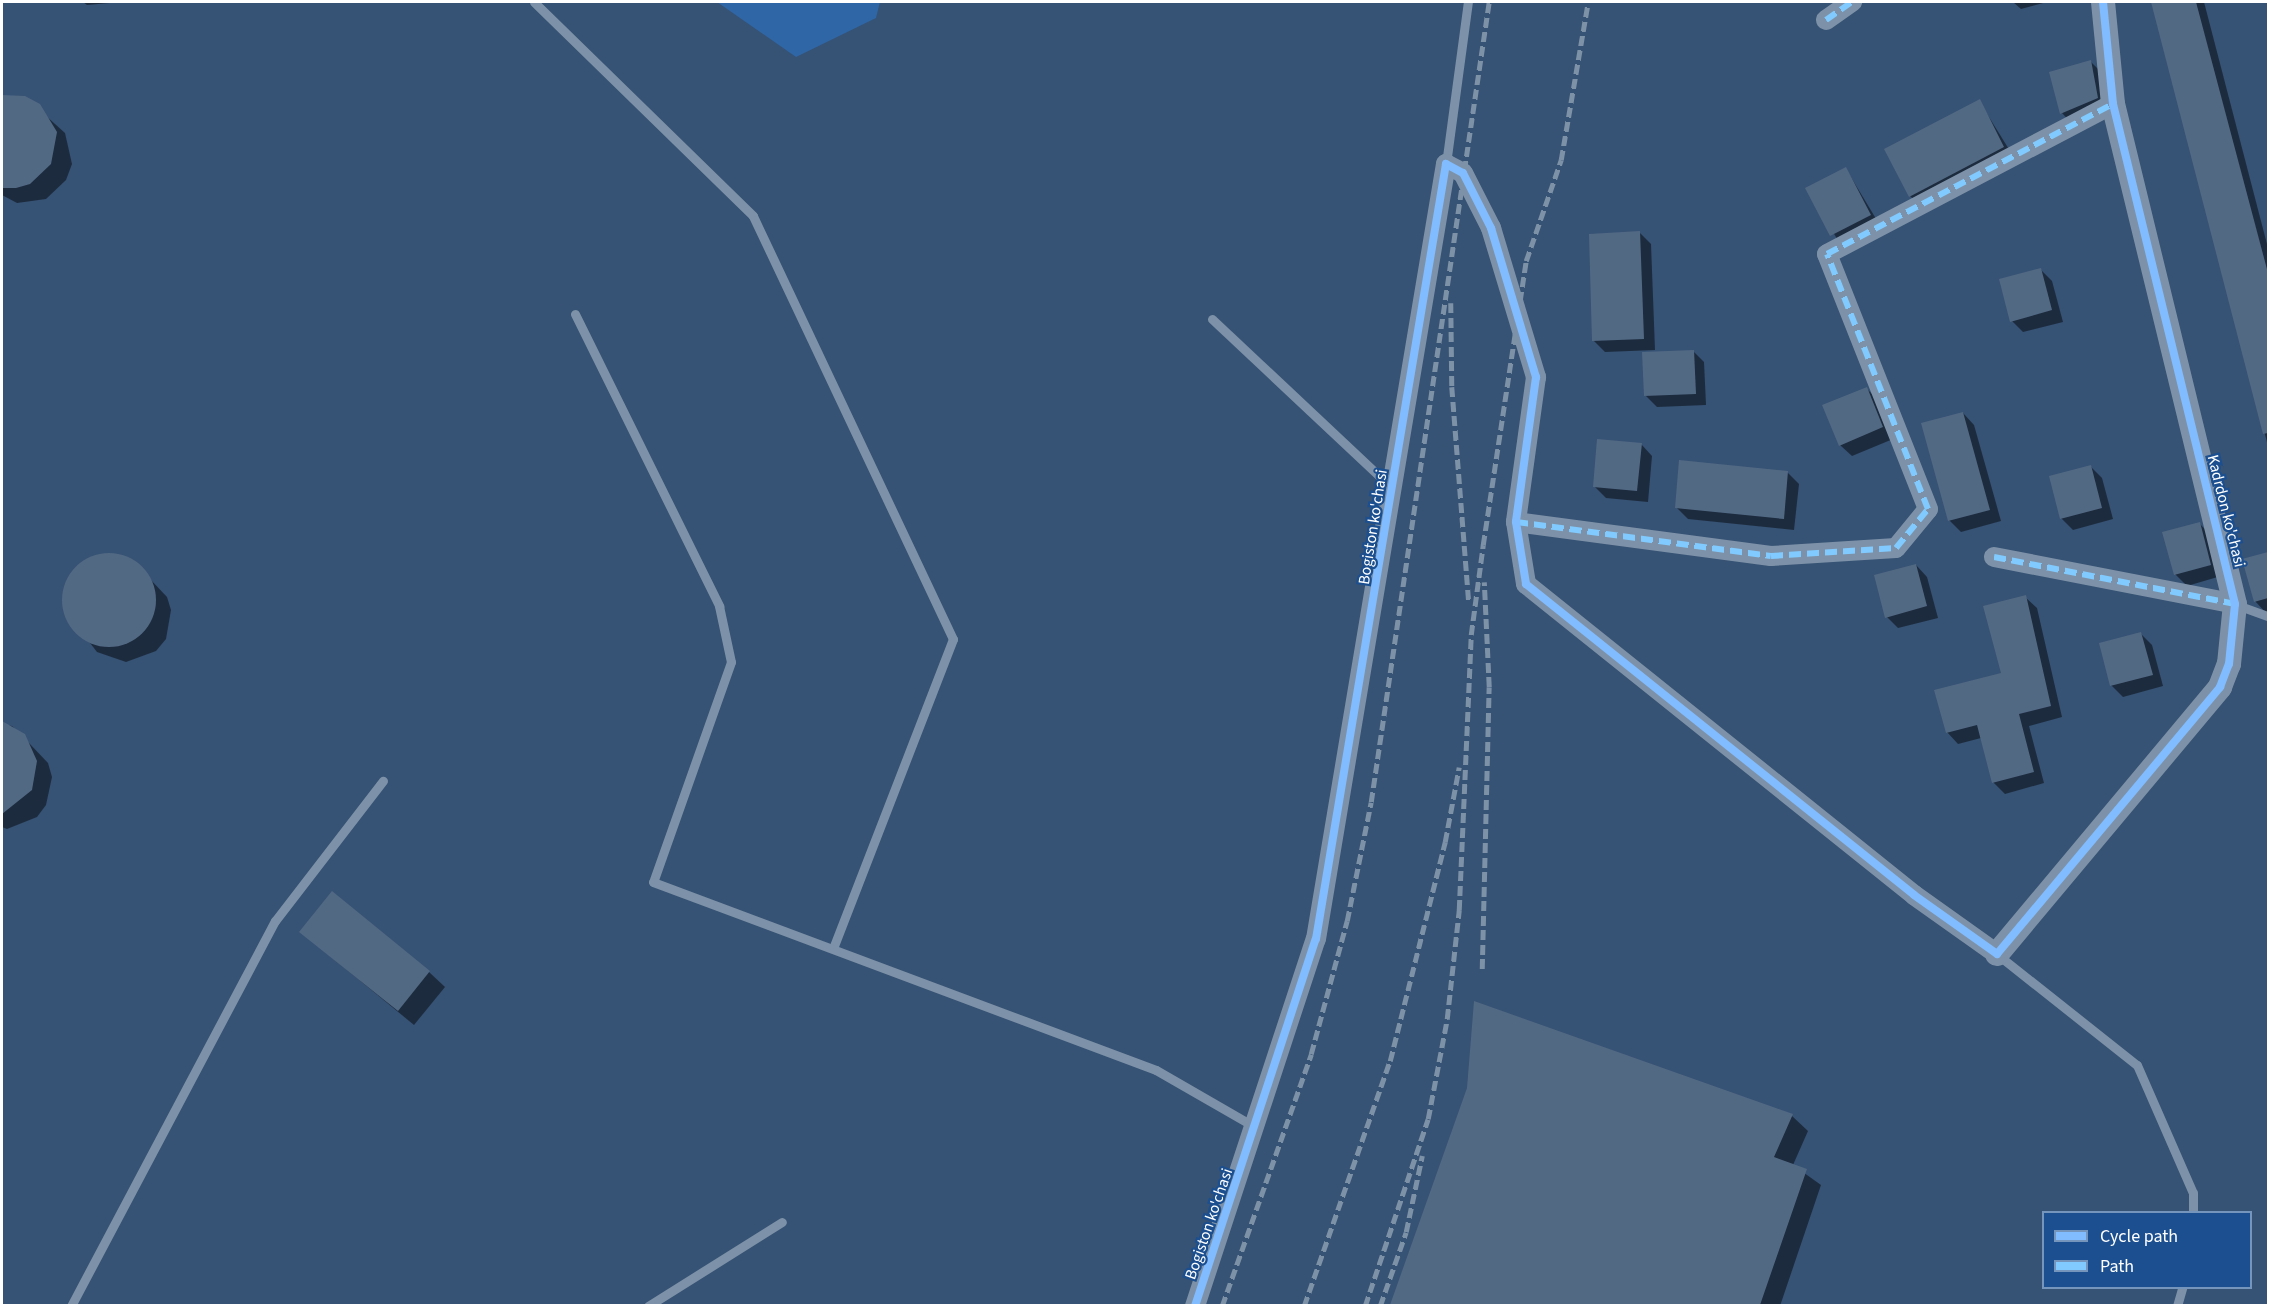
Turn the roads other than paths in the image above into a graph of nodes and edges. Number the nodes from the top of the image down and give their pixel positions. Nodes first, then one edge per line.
1 (534, 2) edge
2 (1468, 2) edge
3 (1852, 2) edge
4 (2103, 2) edge
5 (1826, 20) dead end
6 (2113, 104) junction
7 (1446, 164) junction
8 (575, 314) dead end
9 (1212, 319) dead end
10 (1393, 488) junction
11 (1516, 522) junction
12 (1994, 557) dead end
13 (2235, 604) junction
14 (2268, 616) edge
15 (383, 781) dead end
16 (834, 948) junction
17 (1997, 954) junction
18 (1256, 1128) junction
19 (2193, 1211) edge
20 (782, 1222) dead end
21 (2181, 1289) edge
22 (71, 1305) edge
23 (648, 1305) edge
24 (1195, 1305) edge
25 (2177, 1305) edge

1 - 16 lane
2 - 7 lane, Bogiston ko'chasi
3 - 5 street
4 - 6 street, Kadrdon ko'chasi
6 - 11 street
6 - 13 street, Kadrdon ko'chasi
7 - 10 street, Bogiston ko'chasi
7 - 11 street
8 - 16 lane
9 - 10 lane
10 - 18 street, Bogiston ko'chasi
11 - 17 street
12 - 13 street
13 - 14 lane
13 - 17 street, Kadrdon ko'chasi
15 - 22 lane
16 - 18 lane
17 - 19 lane
18 - 24 street, Bogiston ko'chasi
20 - 23 lane
21 - 25 lane

